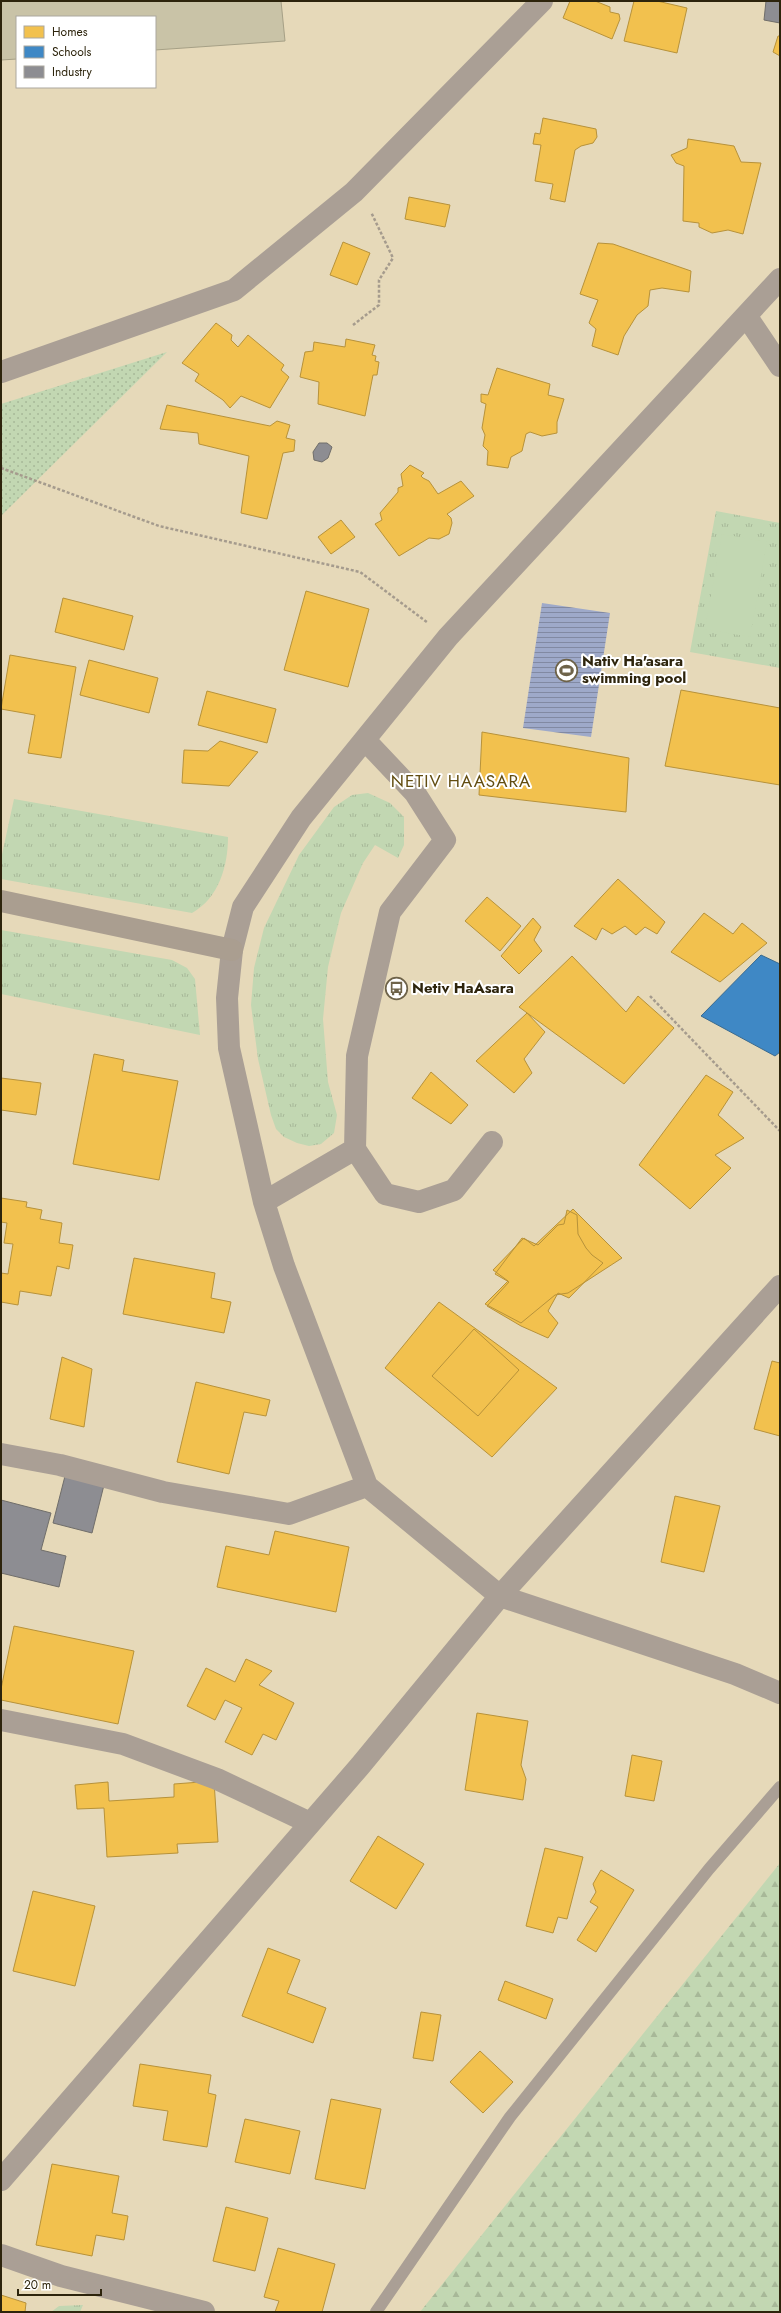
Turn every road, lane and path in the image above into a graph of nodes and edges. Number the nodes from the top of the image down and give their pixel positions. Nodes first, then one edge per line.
1 (542, 1) edge
2 (354, 192) junction
3 (780, 279) edge
4 (747, 317) junction
5 (353, 325) dead end
6 (780, 366) edge
7 (1, 372) edge
8 (1, 468) edge
9 (448, 638) junction
10 (364, 740) junction
11 (1, 901) edge
12 (232, 950) junction
13 (650, 996) dead end
14 (780, 1131) edge
15 (492, 1142) dead end
16 (355, 1150) junction
17 (264, 1202) junction
18 (780, 1286) edge
19 (1, 1454) edge
20 (367, 1486) junction
21 (500, 1596) junction
22 (780, 1693) edge
23 (1, 1720) edge
24 (780, 1787) edge
25 (310, 1823) junction
26 (1, 2180) edge
27 (1, 2255) edge
28 (204, 2312) edge
29 (376, 2312) edge

1 - 2 street
2 - 5 path
2 - 7 street
3 - 4 street
4 - 6 street
4 - 9 street
8 - 9 path
9 - 10 street
10 - 12 street
10 - 16 street
11 - 12 street
12 - 17 street
13 - 14 path
15 - 16 street
16 - 17 street
17 - 20 street
18 - 21 street
19 - 20 street
20 - 21 street
21 - 22 street
21 - 25 street
23 - 25 street
24 - 29 lane
25 - 26 street
27 - 28 street

